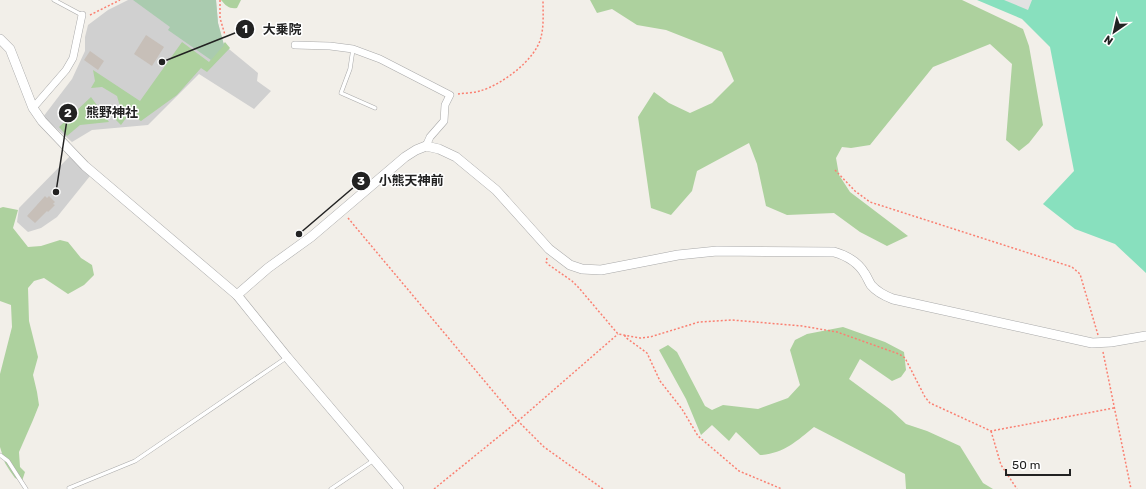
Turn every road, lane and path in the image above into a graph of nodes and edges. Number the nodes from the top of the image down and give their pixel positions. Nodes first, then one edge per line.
1 (54, 0) edge
2 (120, 0) edge
3 (220, 0) edge
4 (543, 0) edge
5 (82, 15) junction
6 (225, 35) dead end
7 (0, 39) edge
8 (295, 45) dead end
9 (353, 49) junction
10 (450, 95) junction
11 (33, 108) junction
12 (375, 108) dead end
13 (426, 146) junction
14 (835, 170) dead end
15 (342, 210) junction
16 (552, 251) junction
17 (237, 295) junction
18 (618, 334) junction
19 (625, 335) junction
20 (1146, 336) edge
21 (1101, 344) junction
22 (287, 357) junction
23 (1114, 408) junction
24 (518, 421) junction
25 (991, 431) junction
26 (0, 456) edge
27 (375, 460) junction
28 (69, 488) edge
29 (26, 489) edge
30 (331, 489) edge
31 (399, 489) edge
32 (434, 489) edge
33 (603, 489) edge
34 (782, 489) edge
35 (1017, 489) edge
36 (1131, 489) edge

1 - 5 lane
2 - 5 path
3 - 6 path
4 - 10 path
5 - 11 street
7 - 11 street
8 - 9 street
9 - 10 street
9 - 12 lane
10 - 13 street
11 - 17 street
13 - 15 street
13 - 16 street
14 - 21 path
15 - 17 street
15 - 24 path
16 - 18 path
16 - 21 street
17 - 22 street
18 - 19 path
18 - 24 path
19 - 25 path
19 - 34 path
20 - 21 street
21 - 23 path
22 - 27 street
22 - 28 lane
23 - 25 path
23 - 36 path
24 - 32 path
24 - 33 path
25 - 35 path
26 - 29 lane
27 - 30 lane
27 - 31 street

